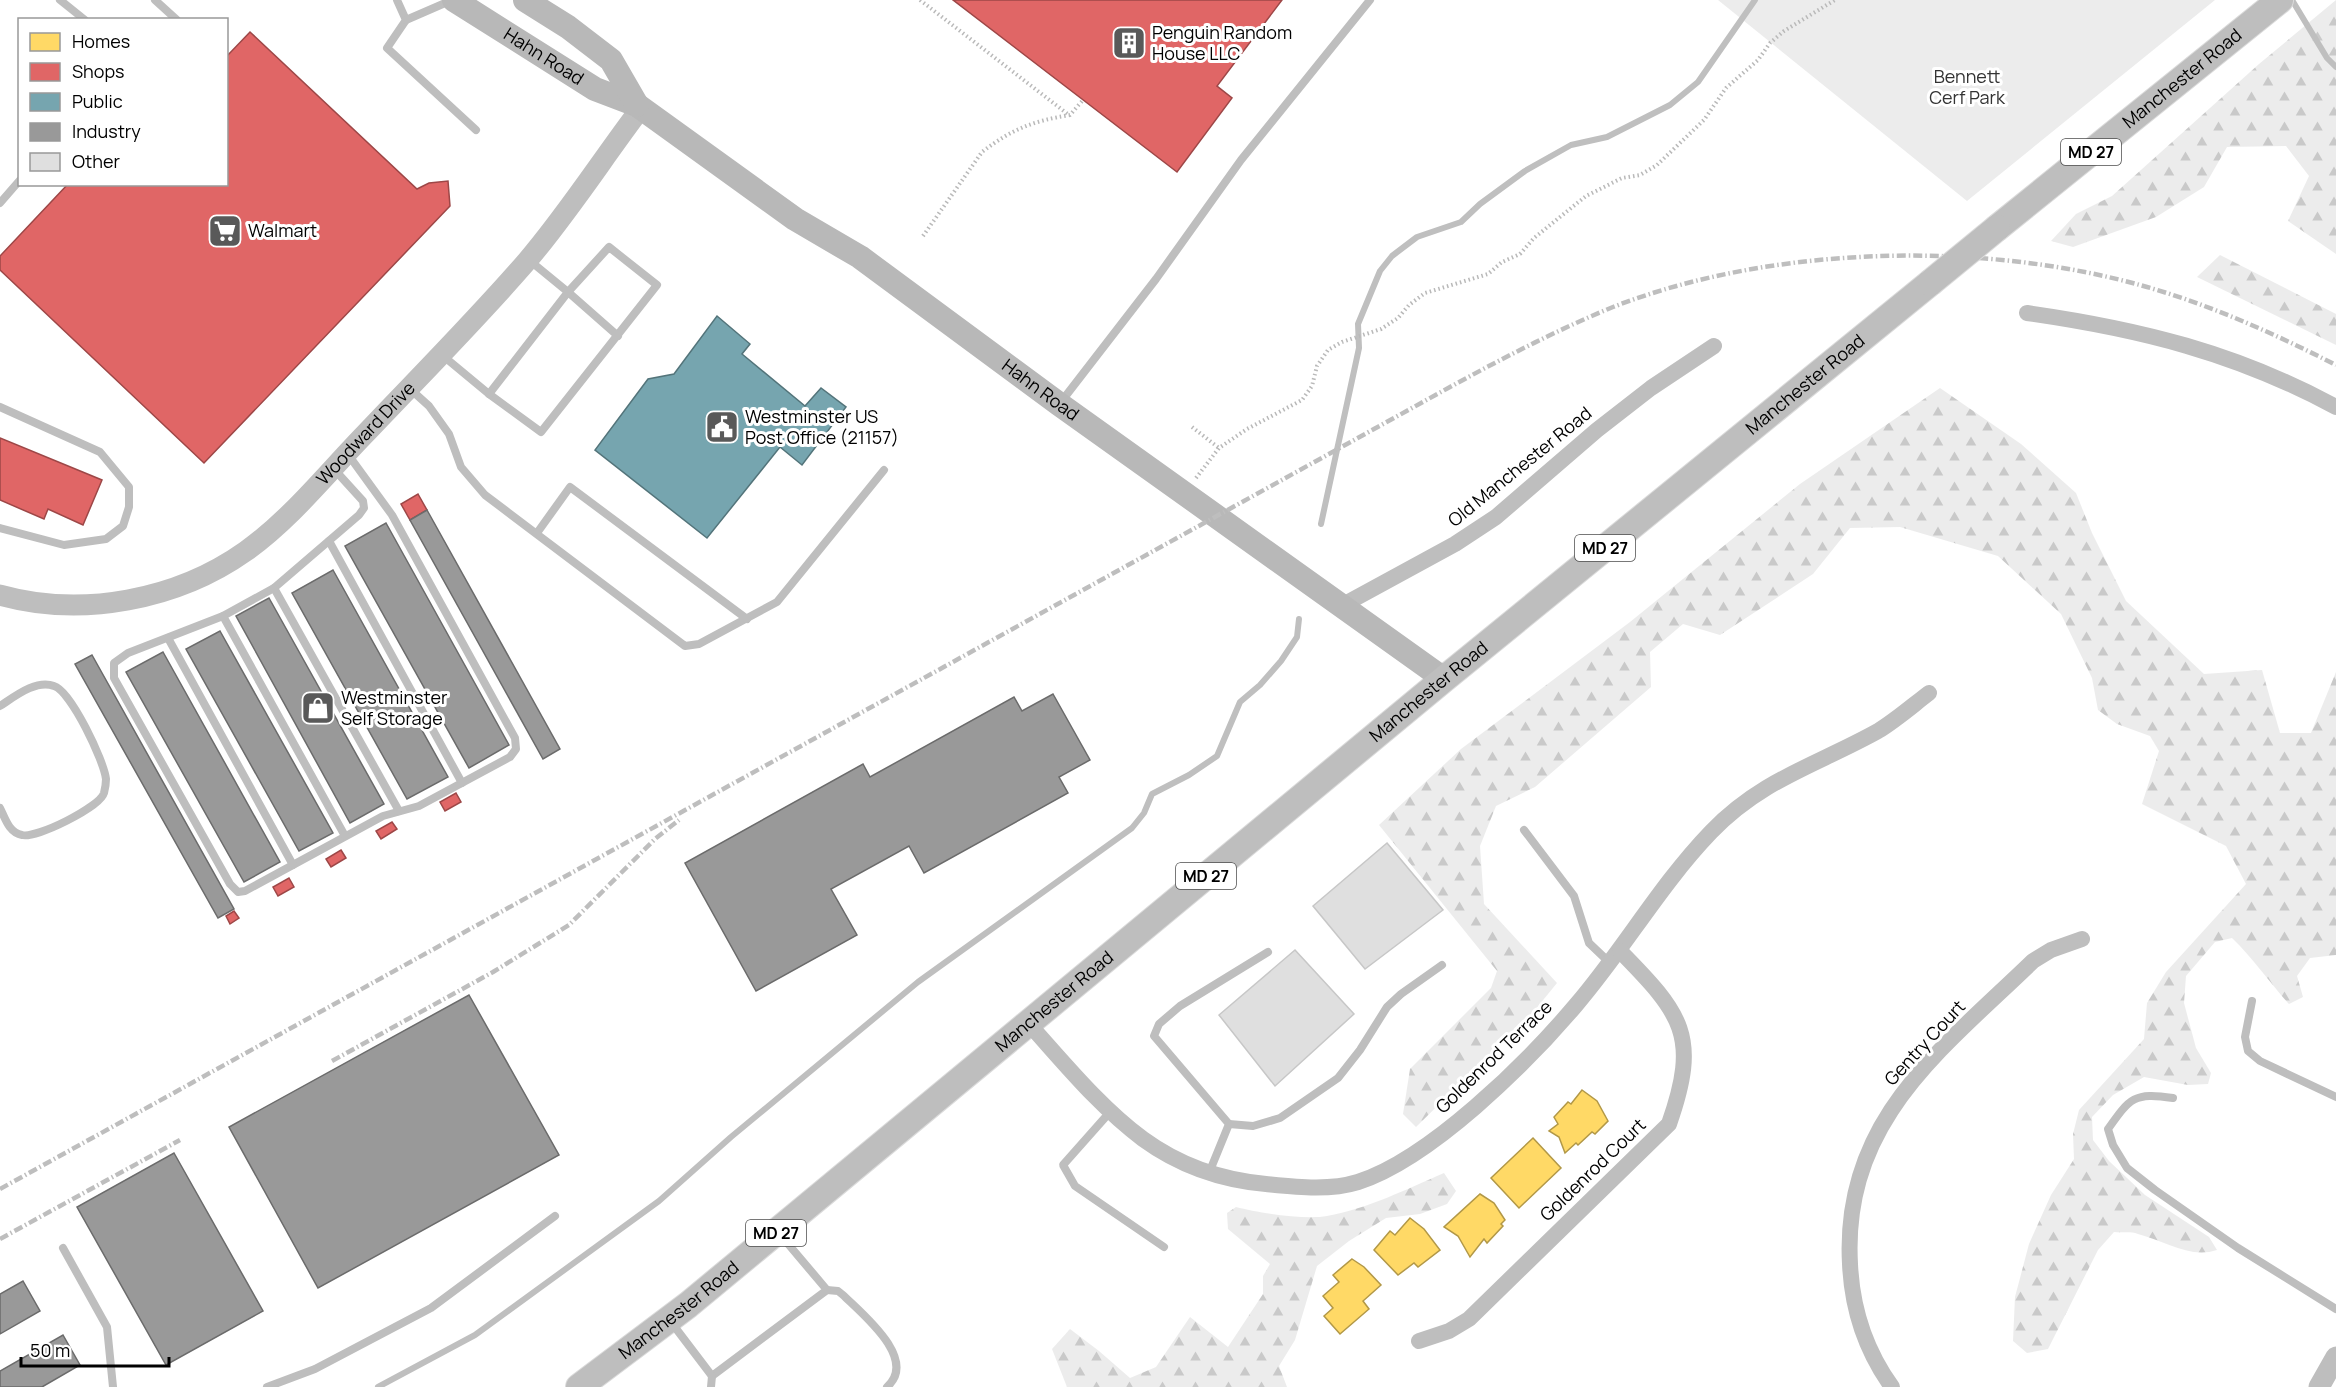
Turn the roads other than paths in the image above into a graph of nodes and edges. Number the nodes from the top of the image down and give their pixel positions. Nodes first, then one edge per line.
1 (60, 0) edge
2 (155, 0) edge
3 (398, 0) edge
4 (453, 0) edge
5 (525, 0) edge
6 (1370, 0) edge
7 (2280, 0) edge
8 (82, 18) edge
9 (175, 18) edge
10 (406, 20) junction
11 (639, 106) junction
12 (476, 130) dead end
13 (18, 182) edge
14 (0, 203) edge
15 (529, 259) junction
16 (568, 292) junction
17 (2027, 313) dead end
18 (618, 336) junction
19 (1714, 345) dead end
20 (442, 354) junction
21 (409, 388) junction
22 (489, 394) junction
23 (1059, 404) junction
24 (0, 407) edge
25 (2336, 407) edge
26 (340, 460) junction
27 (884, 470) dead end
28 (0, 528) edge
29 (537, 533) junction
30 (329, 541) junction
31 (274, 588) junction
32 (0, 595) edge
33 (1343, 605) junction
34 (222, 616) junction
35 (747, 620) junction
36 (168, 638) junction
37 (1444, 679) junction
38 (1929, 693) dead end
39 (0, 706) edge
40 (462, 783) junction
41 (0, 808) edge
42 (399, 811) junction
43 (1524, 830) dead end
44 (345, 836) junction
45 (293, 865) junction
46 (2082, 939) dead end
47 (1268, 952) dead end
48 (1615, 957) junction
49 (1442, 965) dead end
50 (2252, 1001) dead end
51 (1029, 1024) junction
52 (2336, 1097) edge
53 (2173, 1098) dead end
54 (1110, 1112) junction
55 (1229, 1124) junction
56 (1209, 1173) junction
57 (555, 1216) dead end
58 (778, 1232) junction
59 (1164, 1247) dead end
60 (63, 1248) dead end
61 (827, 1290) junction
62 (2336, 1309) edge
63 (669, 1319) junction
64 (1419, 1341) dead end
65 (2336, 1357) edge
66 (712, 1376) junction
67 (113, 1387) edge
68 (267, 1387) edge
69 (579, 1387) edge
70 (711, 1387) edge
71 (887, 1387) edge
72 (1892, 1387) edge
73 (2319, 1387) edge

1 - 8 lane
2 - 9 lane
3 - 10 lane
4 - 10 lane
4 - 11 main road, Hahn Road
5 - 11 main road, Hahn Road
6 - 23 lane
7 - 37 main road, Manchester Road / MD 27, bridge
10 - 12 lane
11 - 15 street, Woodward Drive
11 - 23 main road, Hahn Road
13 - 14 lane
15 - 16 lane
15 - 20 street, Woodward Drive
16 - 18 lane
16 - 18 lane
16 - 22 lane
17 - 25 street
18 - 22 lane
19 - 33 street, Old Manchester Road
20 - 21 street, Woodward Drive
20 - 22 lane
21 - 26 street, Woodward Drive
21 - 29 lane
23 - 33 main road, Hahn Road
24 - 28 lane
26 - 30 lane
26 - 32 street, Woodward Drive
26 - 40 lane
27 - 35 lane
29 - 35 lane
29 - 35 lane
30 - 31 lane
30 - 40 lane
31 - 34 lane
31 - 42 lane
33 - 37 main road, Hahn Road
34 - 36 lane
34 - 44 lane
36 - 45 lane
36 - 45 lane
37 - 51 main road, Manchester Road / MD 27
38 - 48 street, Goldenrod Terrace
39 - 41 lane
40 - 42 lane
42 - 44 lane
43 - 48 lane
44 - 45 lane
46 - 72 street, Gentry Court
47 - 55 lane
48 - 56 street, Goldenrod Terrace
48 - 64 street, Goldenrod Court
49 - 55 lane
50 - 52 lane
51 - 54 street, Goldenrod Terrace
51 - 58 main road, Manchester Road / MD 27
53 - 62 lane
54 - 56 street, Goldenrod Terrace
54 - 59 lane
55 - 56 lane
57 - 68 lane
58 - 61 lane
58 - 63 main road, Manchester Road / MD 27
60 - 67 lane
61 - 66 lane
61 - 71 lane
63 - 66 lane
63 - 69 main road, Manchester Road / MD 27
65 - 73 street
66 - 70 lane

